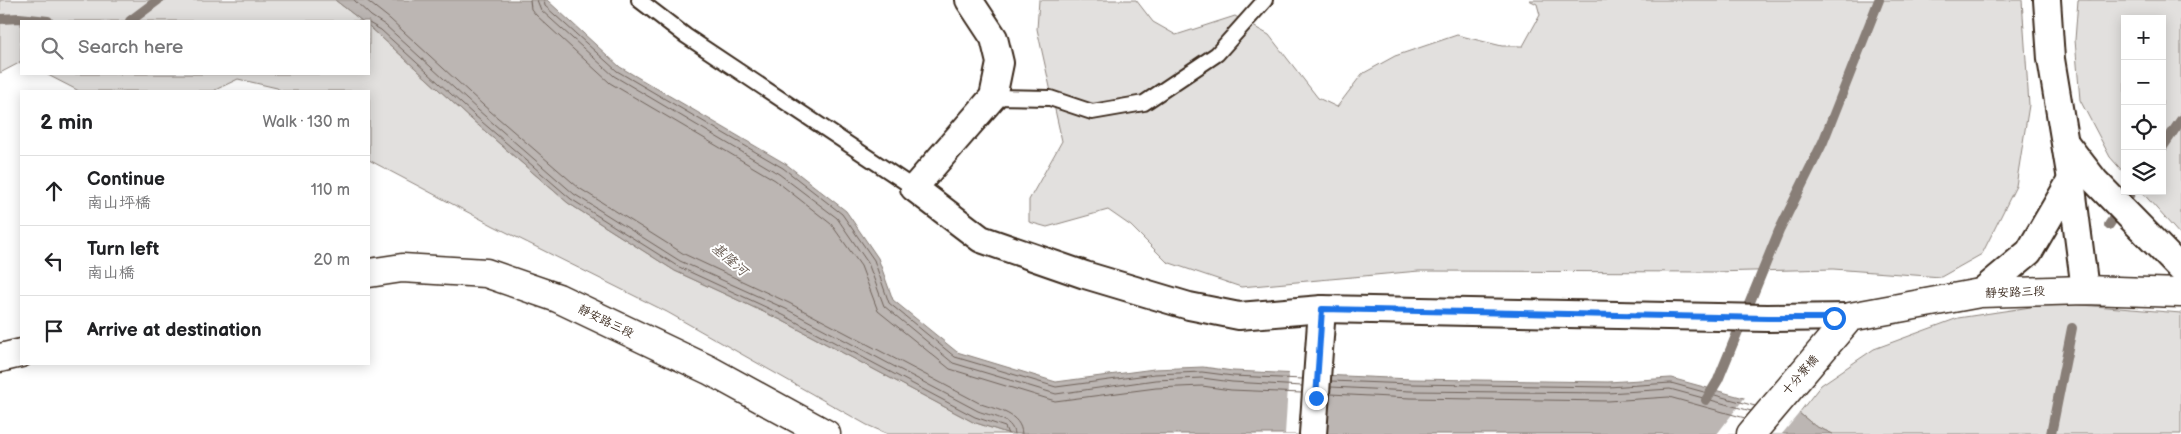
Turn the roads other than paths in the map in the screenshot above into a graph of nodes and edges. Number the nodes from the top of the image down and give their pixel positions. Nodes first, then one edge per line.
1 (639, 0) edge
2 (969, 0) edge
3 (1265, 0) edge
4 (2047, 0) edge
5 (994, 97) junction
6 (2065, 142) junction
7 (2071, 180) junction
8 (914, 188) junction
9 (2181, 269) edge
10 (370, 273) edge
11 (2085, 290) junction
12 (1980, 293) junction
13 (2181, 293) edge
14 (1322, 309) junction
15 (1850, 317) junction
16 (20, 353) edge
17 (0, 358) edge
18 (826, 434) edge
19 (1313, 434) edge
20 (1751, 434) edge

1 - 8 lane
2 - 5 street
3 - 5 lane
4 - 6 street
5 - 8 street
6 - 7 street
6 - 9 street
7 - 11 street
7 - 12 street
8 - 14 street
10 - 18 main road, 靜安路三段
11 - 12 main road, 靜安路三段
11 - 13 main road, 靜安路三段
12 - 15 main road, 靜安路三段
14 - 15 street
14 - 19 street
15 - 20 main road, 十分寮橋
16 - 17 main road

